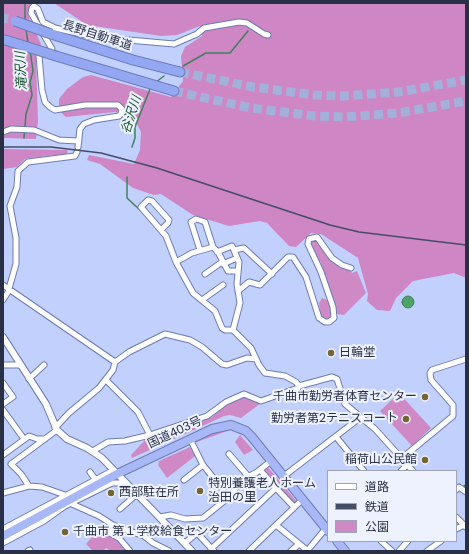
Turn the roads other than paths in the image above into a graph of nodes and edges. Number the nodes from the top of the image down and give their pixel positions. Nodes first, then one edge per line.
1 (11, 20) tunnel mouth
2 (268, 35) dead end
3 (5, 40) dead end
4 (180, 72) tunnel mouth
5 (174, 91) tunnel mouth
6 (3, 132) edge
7 (78, 147) junction
8 (161, 230) junction
9 (213, 247) junction
10 (200, 250) junction
11 (234, 250) junction
12 (218, 252) junction
13 (237, 258) junction
14 (176, 262) junction
15 (222, 263) junction
16 (352, 268) dead end
17 (238, 271) junction
18 (205, 274) dead end
19 (272, 274) junction
20 (3, 285) edge
21 (223, 286) dead end
22 (8, 288) junction
23 (238, 291) junction
24 (3, 300) edge
25 (202, 300) junction
26 (233, 330) junction
27 (3, 337) edge
28 (256, 359) junction
29 (466, 359) edge
30 (115, 362) junction
31 (3, 365) edge
32 (20, 365) junction
33 (44, 365) dead end
34 (29, 379) junction
35 (106, 380) junction
36 (3, 383) edge
37 (300, 386) junction
38 (3, 404) edge
39 (3, 410) edge
40 (361, 417) junction
41 (56, 429) junction
42 (150, 436) junction
43 (337, 438) junction
44 (24, 439) junction
45 (44, 439) junction
46 (190, 439) junction
47 (93, 451) junction
48 (229, 454) dead end
49 (3, 455) edge
50 (401, 459) junction
51 (271, 461) junction
52 (203, 465) junction
53 (407, 465) junction
54 (260, 470) junction
55 (363, 470) edge
56 (402, 470) edge
57 (411, 470) edge
58 (90, 472) dead end
59 (114, 473) junction
60 (248, 476) junction
61 (284, 476) junction
62 (95, 479) junction
63 (184, 480) dead end
64 (124, 481) junction
65 (29, 486) junction
66 (276, 488) junction
67 (457, 489) edge
68 (466, 492) edge
69 (3, 493) edge
70 (137, 494) junction
71 (230, 495) junction
72 (68, 499) junction
73 (303, 499) junction
74 (294, 507) junction
75 (120, 509) dead end
76 (160, 517) junction
77 (457, 518) edge
78 (113, 525) junction
79 (276, 525) junction
80 (465, 526) edge
81 (3, 529) edge
82 (327, 529) edge
83 (3, 536) edge
84 (338, 542) edge
85 (382, 542) edge
86 (407, 542) edge
87 (440, 542) edge
88 (3, 543) edge
89 (185, 543) junction
90 (299, 544) junction
91 (213, 550) edge
92 (130, 551) edge
93 (169, 551) edge
94 (192, 551) edge
95 (249, 551) edge
96 (291, 551) edge
97 (308, 551) edge
98 (345, 551) edge
99 (392, 551) edge
100 (399, 551) edge
101 (427, 551) edge

1 - 4 highway, 長野自動車道, bridge
2 - 7 street
3 - 5 highway, bridge
6 - 7 street
7 - 22 street
8 - 8 street
8 - 14 street
9 - 10 street
9 - 10 street
9 - 12 street
10 - 14 street
11 - 12 street
11 - 13 street
11 - 19 street
12 - 15 street
13 - 15 street
13 - 17 street
14 - 25 street
15 - 17 street
15 - 18 street
16 - 19 street
17 - 23 street
19 - 23 street
20 - 22 street
21 - 25 street
22 - 24 street
22 - 30 street
23 - 26 street
25 - 26 street
26 - 28 street
27 - 32 street
28 - 30 street
28 - 37 street
29 - 50 street
30 - 35 street
31 - 32 street
32 - 34 street
33 - 34 street
34 - 41 street
35 - 41 street
35 - 42 street
36 - 38 street
37 - 40 street
37 - 42 street
39 - 44 street
40 - 43 street
40 - 50 street
41 - 45 street
41 - 47 street
42 - 47 street
43 - 55 street
43 - 61 street
44 - 45 street
44 - 49 street
45 - 65 street
46 - 51 highway, 国道403号
46 - 52 street
46 - 59 highway, 国道403号
47 - 59 street
48 - 60 street
50 - 53 street
51 - 54 street
51 - 61 highway, 国道403号
52 - 63 street
52 - 71 street
53 - 56 street
53 - 57 street
54 - 60 street
54 - 66 street
58 - 62 street
59 - 62 street
59 - 64 street
59 - 72 highway, 国道403号
60 - 71 street
61 - 73 highway, 国道403号
62 - 72 street
64 - 70 street
64 - 72 street
65 - 69 street
65 - 72 street
66 - 74 street
66 - 91 street
67 - 68 street
70 - 75 street
70 - 76 street
71 - 76 street
72 - 78 street
72 - 81 street
72 - 83 highway, 国道403号
72 - 88 street
73 - 74 street
73 - 82 highway, 国道403号
74 - 79 street
76 - 89 street
77 - 80 street
78 - 92 street
78 - 93 street
79 - 90 street
79 - 95 street
82 - 97 street
84 - 98 highway
85 - 99 street
86 - 100 street
87 - 101 street
89 - 91 street
89 - 94 street
90 - 96 street
90 - 97 street

